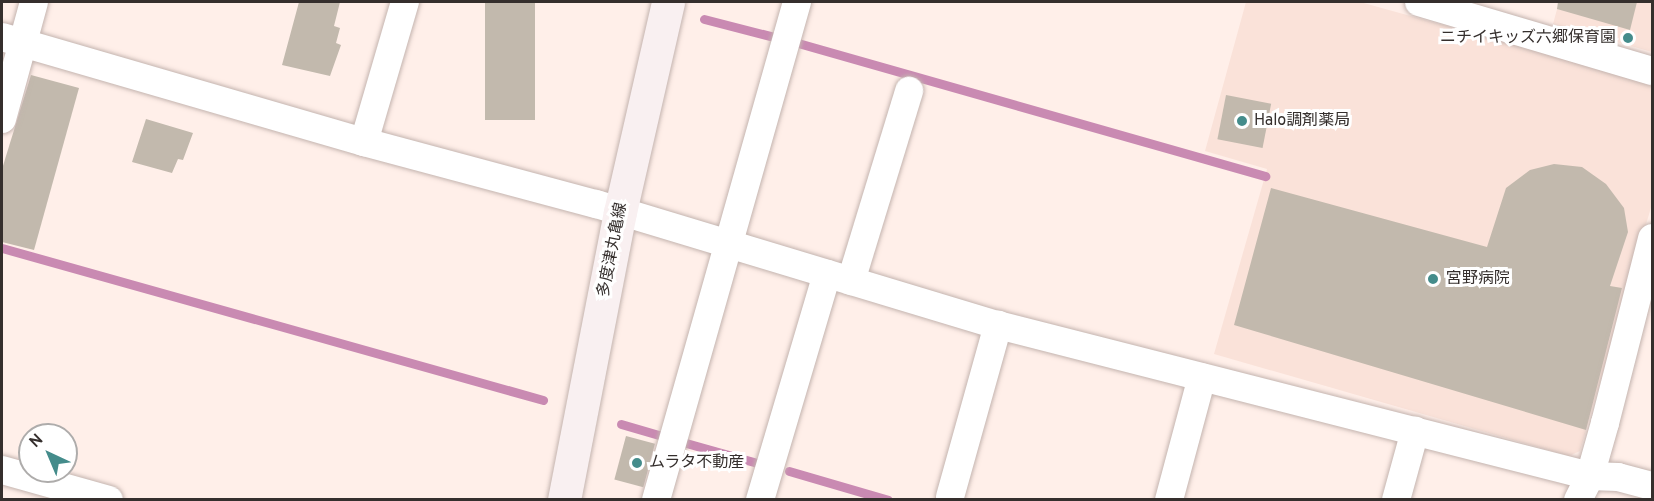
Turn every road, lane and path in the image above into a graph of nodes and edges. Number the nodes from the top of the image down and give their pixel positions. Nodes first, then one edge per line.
1 (34, 2) edge
2 (405, 2) edge
3 (668, 2) edge
4 (797, 2) edge
5 (1419, 2) edge
6 (12, 40) edge
7 (1653, 71) edge
8 (909, 91) dead end
9 (2, 119) edge
10 (364, 142) junction
11 (620, 212) junction
12 (728, 244) junction
13 (1651, 252) edge
14 (839, 277) junction
15 (998, 325) junction
16 (1202, 377) junction
17 (1415, 431) junction
18 (2, 470) edge
19 (1653, 486) edge
20 (1584, 488) edge
21 (950, 497) dead end
22 (109, 500) edge
23 (564, 500) edge
24 (656, 500) edge
25 (760, 500) edge
26 (1169, 500) edge
27 (1396, 500) edge

1 - 6 street
2 - 10 street
3 - 11 main road, 多度津丸亀線
4 - 12 street
5 - 7 street
6 - 9 street
6 - 10 street
8 - 14 street
10 - 11 street
11 - 12 street
11 - 23 main road, 多度津丸亀線
12 - 14 street
12 - 24 street
13 - 20 street
14 - 15 street
14 - 25 street
15 - 16 street
15 - 21 street
16 - 17 street
16 - 26 street
17 - 20 street
17 - 27 street
18 - 22 street
19 - 20 street

